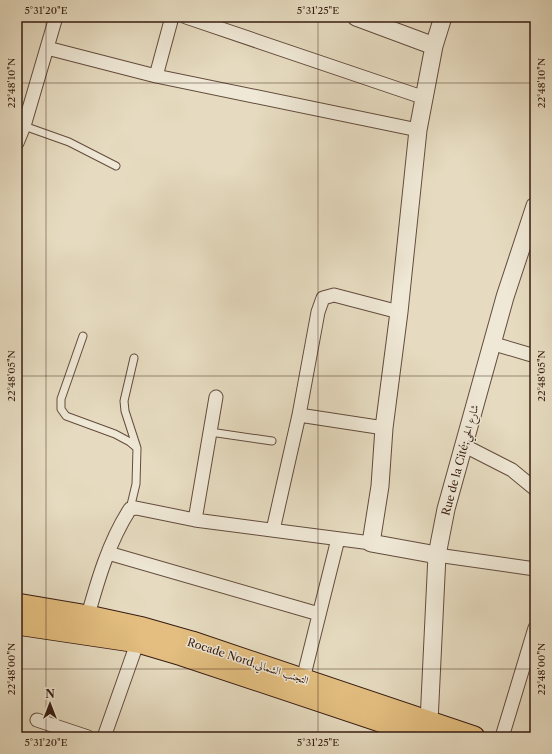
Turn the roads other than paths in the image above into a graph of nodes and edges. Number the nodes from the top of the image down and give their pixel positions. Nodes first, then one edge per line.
1 (56, 17) edge
2 (172, 17) edge
3 (186, 17) edge
4 (357, 17) edge
5 (443, 17) edge
6 (434, 46) junction
7 (47, 48) junction
8 (156, 76) junction
9 (425, 98) junction
10 (21, 125) edge
11 (418, 130) junction
12 (17, 143) edge
13 (116, 166) dead end
14 (535, 206) edge
15 (399, 312) junction
16 (83, 336) dead end
17 (491, 343) junction
18 (535, 356) edge
19 (134, 358) dead end
20 (216, 396) dead end
21 (299, 415) junction
22 (384, 428) junction
23 (210, 432) junction
24 (272, 441) dead end
25 (463, 445) junction
26 (137, 448) junction
27 (535, 489) edge
28 (130, 509) junction
29 (195, 520) junction
30 (273, 530) junction
31 (338, 539) junction
32 (371, 543) junction
33 (108, 553) junction
34 (437, 555) junction
35 (535, 569) edge
36 (17, 604) edge
37 (319, 614) junction
38 (17, 624) edge
39 (86, 624) junction
40 (535, 628) edge
41 (140, 635) junction
42 (303, 679) junction
43 (37, 720) dead end
44 (428, 729) edge
45 (88, 737) edge
46 (104, 737) edge
47 (474, 737) edge
48 (502, 737) edge

1 - 7 street
2 - 8 street
3 - 9 street
4 - 6 street
5 - 6 street
6 - 9 street
7 - 8 street
7 - 10 street
8 - 11 street
9 - 11 street
10 - 12 street
10 - 13 lane
11 - 15 street
14 - 17 street, Rue de la Cité;شارع الحي
15 - 21 street
15 - 22 street
16 - 26 lane
17 - 18 street
17 - 25 street, Rue de la Cité;شارع الحي
19 - 26 lane
20 - 23 street
21 - 22 street
21 - 30 street
22 - 32 street
23 - 24 lane
23 - 29 street
25 - 27 street
25 - 34 street, Rue de la Cité;شارع الحي
26 - 28 lane
28 - 29 street
28 - 33 street
29 - 30 street
30 - 31 street
31 - 32 street
31 - 37 street
32 - 34 street
33 - 37 street
33 - 39 street
34 - 35 street
34 - 44 street, Rue de la Cité;شارع الحي
36 - 39 main road, Rocade Nord,التجنب الشمالي
37 - 42 street
38 - 39 main road, Rocade Nord,التجنب الشمالي
39 - 41 main road, Rocade Nord,التجنب الشمالي
40 - 48 street
41 - 42 main road, Rocade Nord,التجنب الشمالي
41 - 44 main road, Rocade Nord,التجنب الشمالي
41 - 46 street
42 - 44 main road, Rocade Nord,التجنب الشمالي
43 - 45 street
44 - 47 main road, Rocade Nord,التجنب الشمالي

